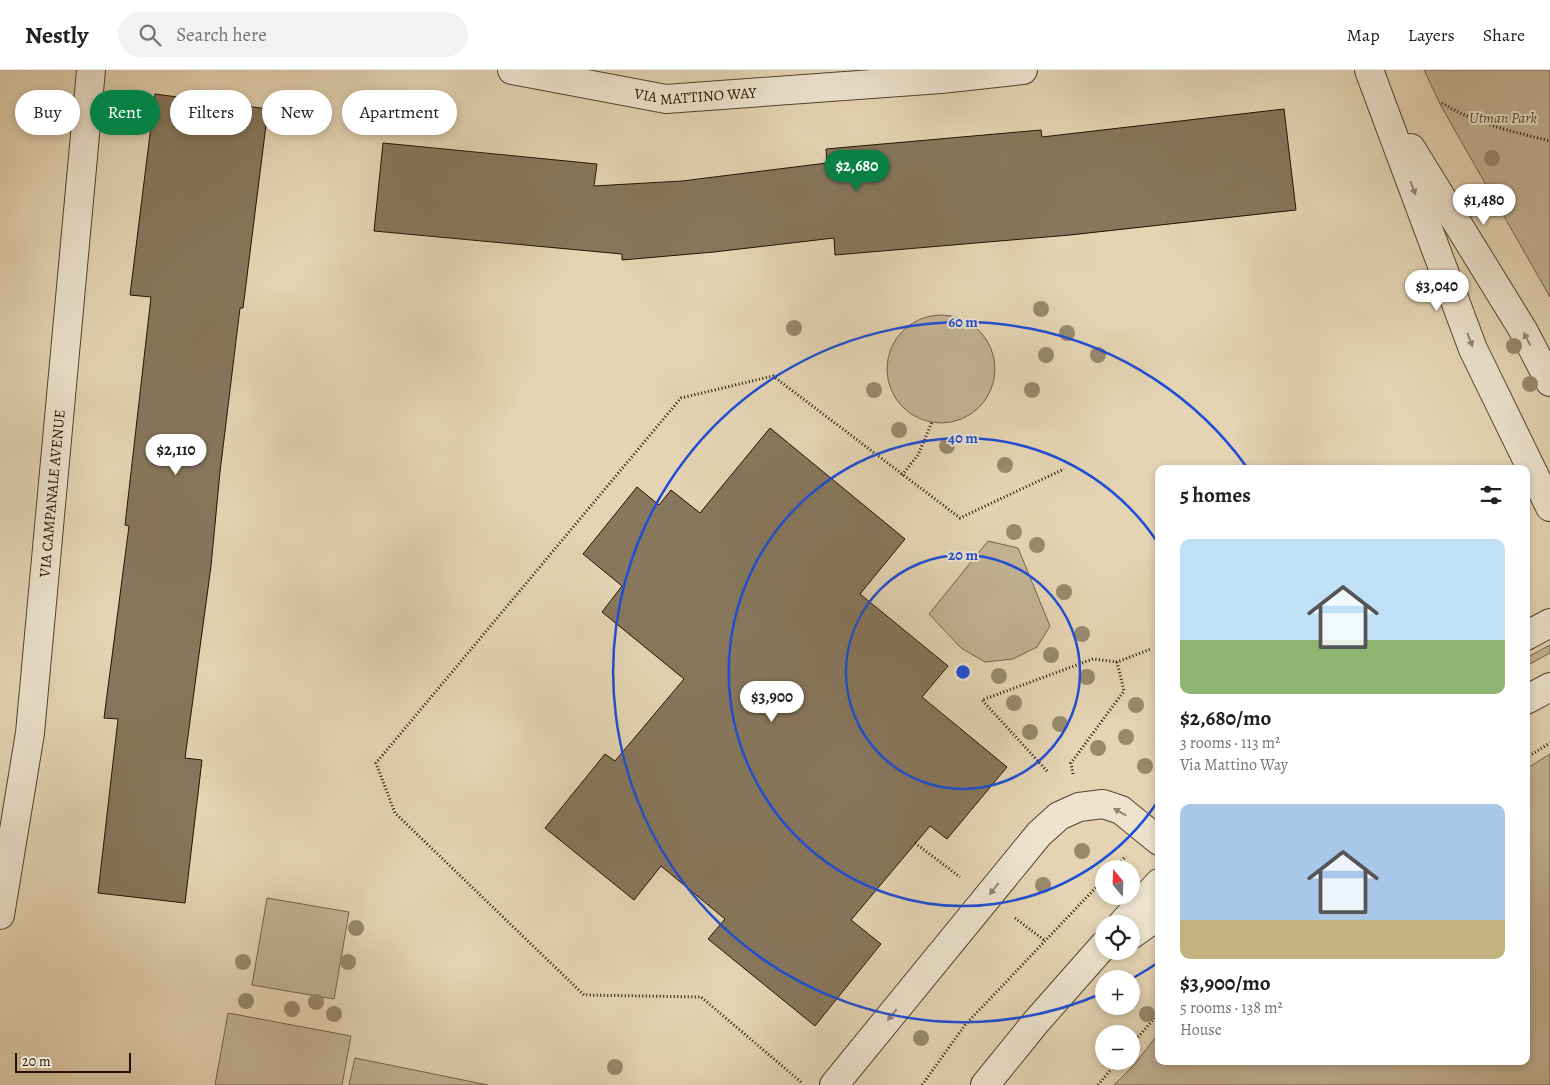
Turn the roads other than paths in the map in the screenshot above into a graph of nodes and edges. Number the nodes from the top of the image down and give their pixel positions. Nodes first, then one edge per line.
1 (91, 70) edge
2 (512, 70) edge
3 (1023, 70) edge
4 (880, 77) edge
5 (1373, 82) edge
6 (1550, 382) edge
7 (1530, 465) edge
8 (1530, 466) edge
9 (1550, 507) edge
10 (1550, 623) edge
11 (1530, 634) edge
12 (1550, 687) edge
13 (1530, 698) edge
14 (1155, 838) edge
15 (1155, 887) edge
16 (0, 915) edge
17 (1130, 915) edge
18 (1155, 918) edge
19 (1140, 929) edge
20 (1095, 956) edge
21 (1097, 960) edge
22 (1082, 971) junction
23 (834, 1085) edge
24 (985, 1085) edge

1 - 16 street, VIA CAMPANALE AVENUE
2 - 4 street, VIA MATTINO WAY
3 - 4 street, VIA MATTINO WAY
6 -> 5 street
5 -> 7 street
8 -> 9 street
10 - 11 street
12 - 13 street
14 -> 23 street
15 - 17 street
18 - 19 street
20 - 22 street
21 - 22 street
22 - 24 street

